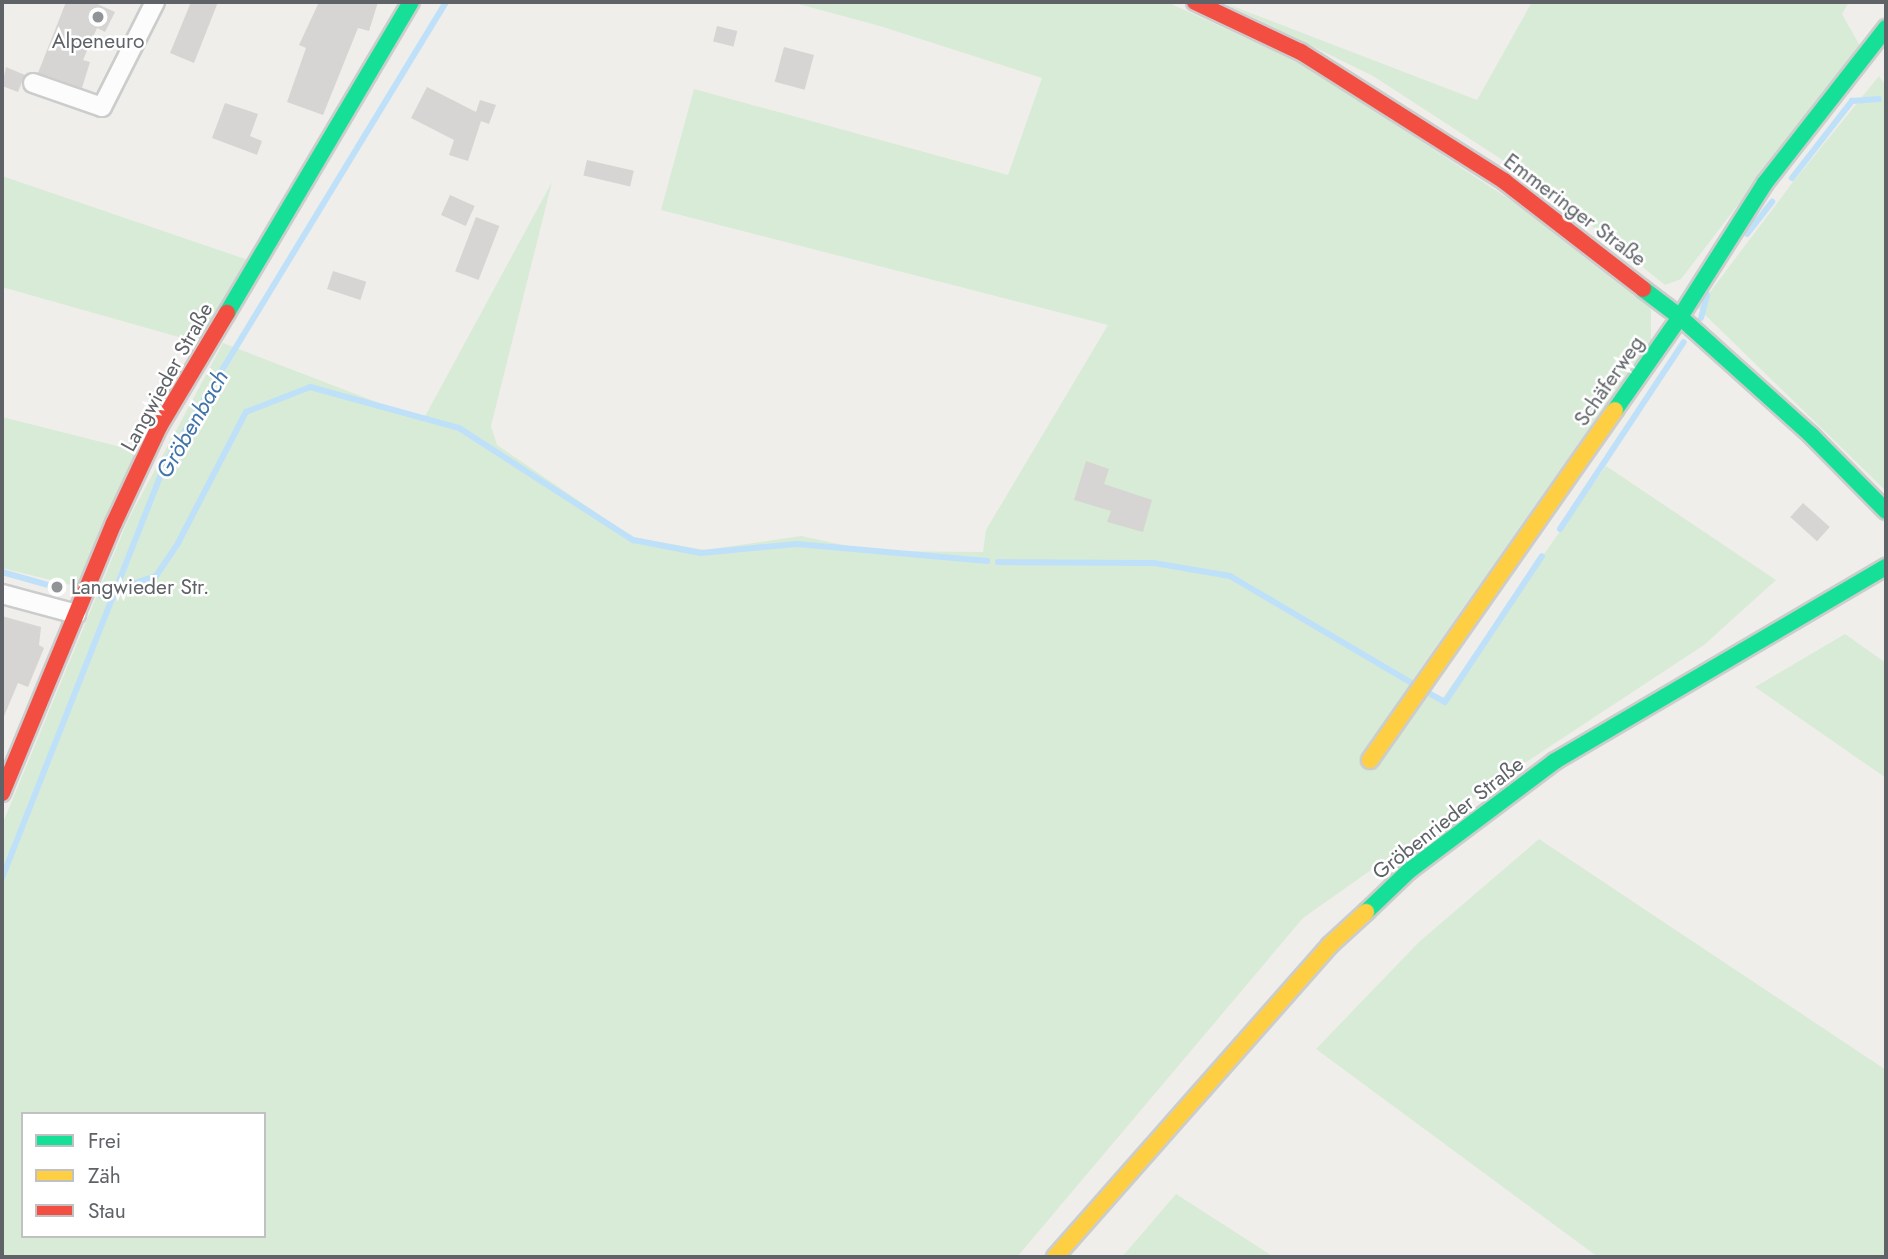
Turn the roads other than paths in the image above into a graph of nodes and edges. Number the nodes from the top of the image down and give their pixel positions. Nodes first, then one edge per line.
1 (155, 2) edge
2 (411, 2) edge
3 (1195, 2) edge
4 (1886, 29) edge
5 (33, 83) dead end
6 (1680, 317) junction
7 (1886, 511) edge
8 (1886, 567) edge
9 (2, 594) edge
10 (76, 614) junction
11 (1370, 760) dead end
12 (2, 793) edge
13 (1055, 1257) edge

1 - 5 street
2 - 10 street, Langwieder Straße
3 - 6 street, Emmeringer Straße
4 - 6 street, Schäferweg
6 - 7 street, Emmeringer Straße
6 - 11 street, Schäferweg
8 - 13 street, Gröbenrieder Straße
9 - 10 street
10 - 12 street, Langwieder Straße

